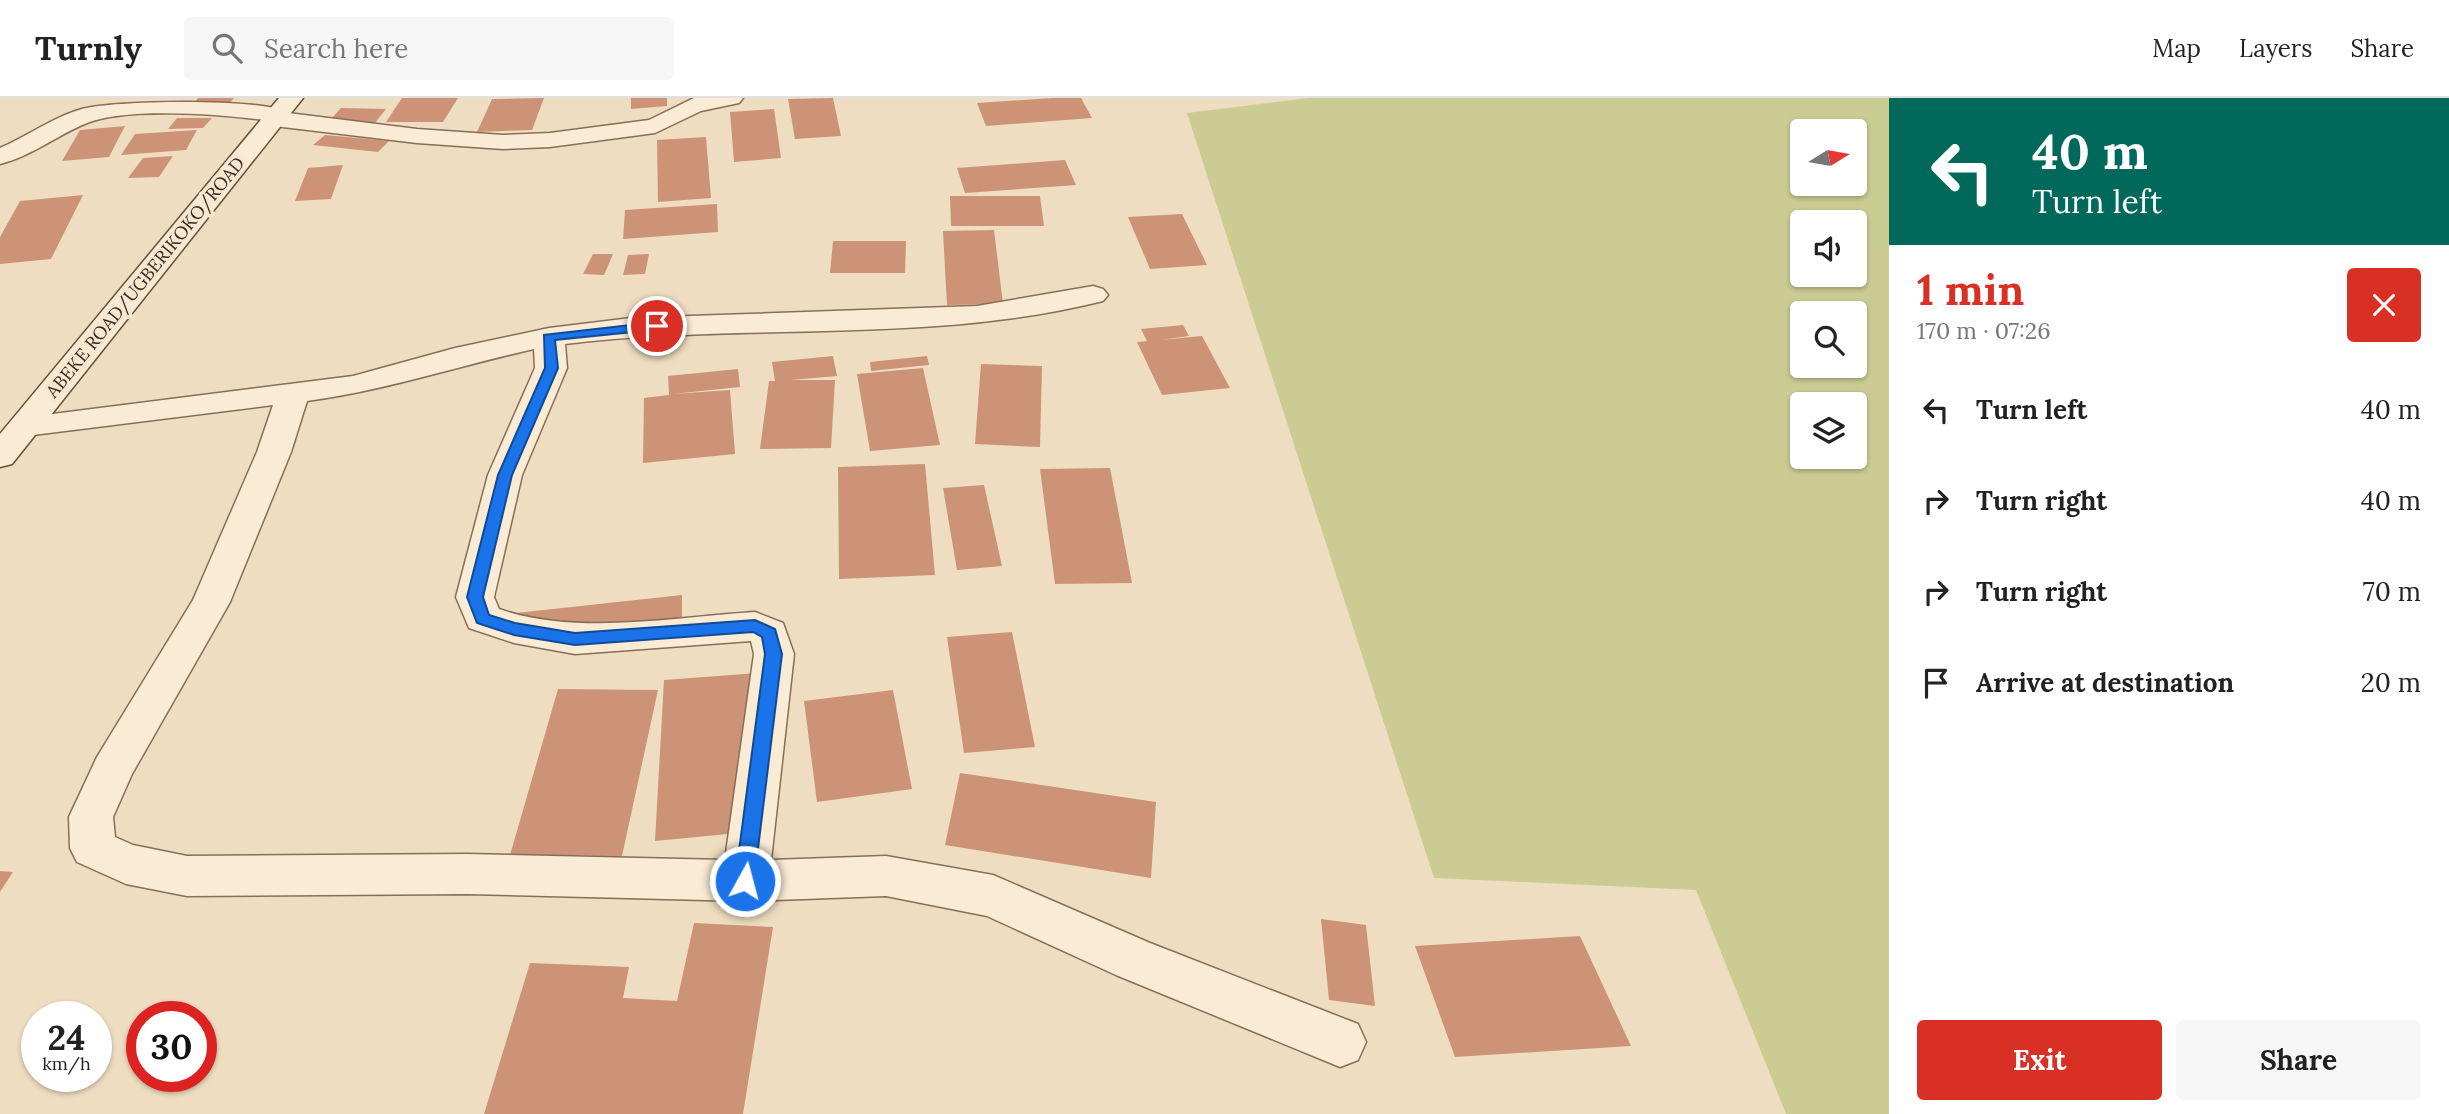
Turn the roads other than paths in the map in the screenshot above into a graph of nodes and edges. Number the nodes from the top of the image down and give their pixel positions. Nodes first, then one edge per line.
1 (731, 98) edge
2 (693, 102) edge
3 (280, 110) edge
4 (0, 156) edge
5 (1093, 295) dead end
6 (549, 337) junction
7 (293, 395) junction
8 (25, 426) junction
9 (0, 456) edge
10 (745, 881) junction
11 (1340, 1042) dead end

1 - 2 street
2 - 3 street
3 - 4 street
3 - 8 street, ABEKE ROAD/UGBERIKOKO/ROAD
5 - 6 street
6 - 7 street
6 - 10 street
7 - 8 street
7 - 10 street
8 - 9 street, ABEKE ROAD/UGBERIKOKO/ROAD
10 - 11 street

